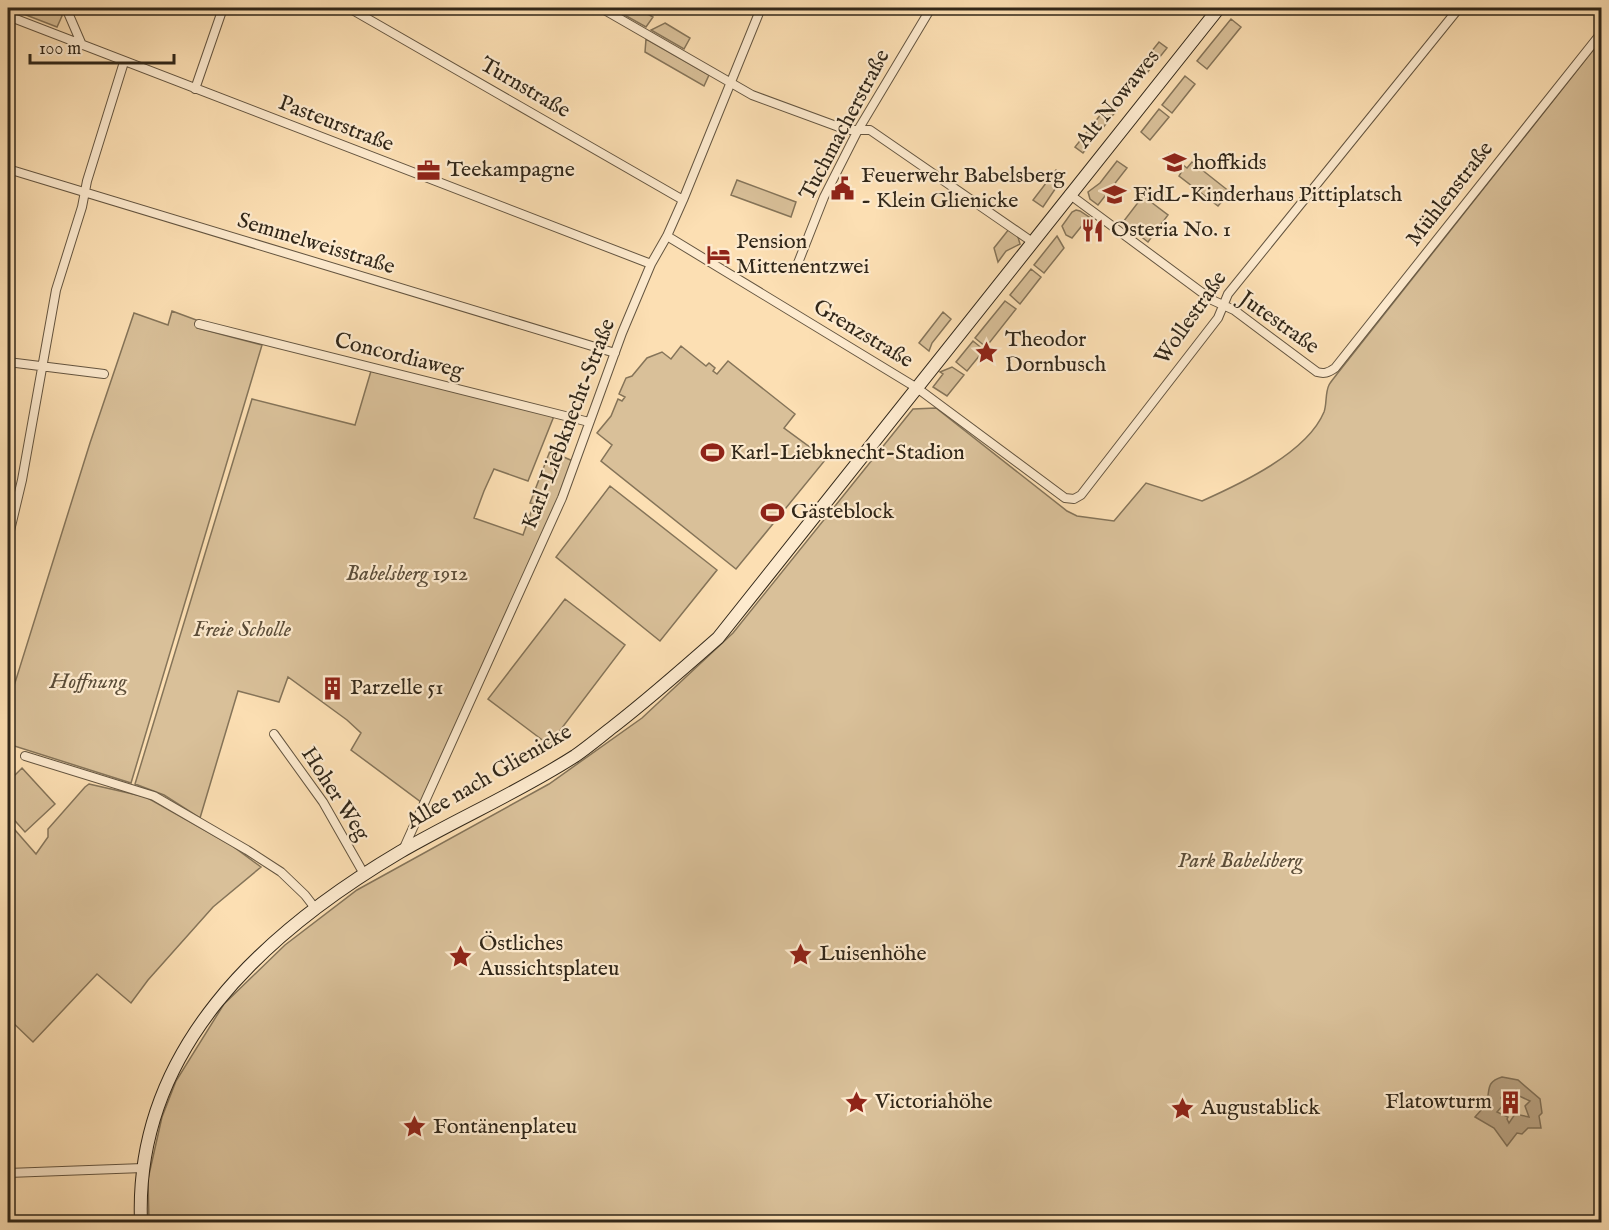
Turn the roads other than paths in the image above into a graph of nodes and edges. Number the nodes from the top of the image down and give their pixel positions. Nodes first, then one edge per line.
1 (66, 8) edge
2 (223, 8) edge
3 (349, 8) edge
4 (601, 8) edge
5 (761, 8) edge
6 (931, 8) edge
7 (1219, 8) edge
8 (1460, 8) edge
9 (8, 16) edge
10 (1602, 32) edge
11 (82, 45) junction
12 (124, 62) junction
13 (731, 83) junction
14 (195, 89) junction
15 (858, 130) junction
16 (8, 169) edge
17 (85, 193) junction
18 (1069, 194) junction
19 (683, 200) junction
20 (667, 236) junction
21 (1031, 241) junction
22 (798, 263) dead end
23 (651, 264) junction
24 (1223, 306) junction
25 (199, 324) dead end
26 (615, 353) junction
27 (8, 362) edge
28 (41, 366) junction
29 (1323, 373) joint
30 (104, 374) dead end
31 (917, 388) junction
32 (589, 422) junction
33 (8, 539) edge
34 (273, 734) dead end
35 (25, 756) dead end
36 (402, 851) junction
37 (363, 874) junction
38 (315, 908) junction
39 (143, 1168) junction
40 (8, 1173) edge
41 (141, 1222) edge

1 - 11 street
2 - 14 street
3 - 19 street, Turnstraße
4 - 13 street
5 - 13 street, Karl-Liebknecht-Straße
6 - 15 street, Tuchmacherstraße
7 - 18 street, Alt Nowawes
8 - 24 street, Wollestraße
9 - 11 street, Pasteurstraße
10 - 29 street, Mühlenstraße
11 - 12 street, Pasteurstraße
12 - 14 street, Pasteurstraße
12 - 17 street
13 - 15 street
13 - 19 street, Karl-Liebknecht-Straße
14 - 23 street, Pasteurstraße
15 - 21 street
15 - 22 street, Tuchmacherstraße
16 - 17 street, Semmelweisstraße
17 - 26 street, Semmelweisstraße
17 - 28 street
18 - 21 street, Alt Nowawes
18 - 24 street, Jutestraße
19 - 20 street, Karl-Liebknecht-Straße
20 - 23 street, Karl-Liebknecht-Straße
20 - 31 street, Grenzstraße
21 - 31 street, Alt Nowawes
23 - 26 street, Karl-Liebknecht-Straße
24 - 29 street, Jutestraße
24 - 31 street, Wollestraße
25 - 32 street, Concordiaweg
26 - 32 street, Karl-Liebknecht-Straße
27 - 28 street
28 - 30 street
28 - 33 street
31 - 36 street, Allee nach Glienicke
32 - 36 street, Karl-Liebknecht-Straße
34 - 37 street, Hoher Weg
35 - 38 street
36 - 37 street, Allee nach Glienicke
37 - 38 street, Allee nach Glienicke
38 - 39 street, Allee nach Glienicke
39 - 40 street
39 - 41 street, Allee nach Glienicke

